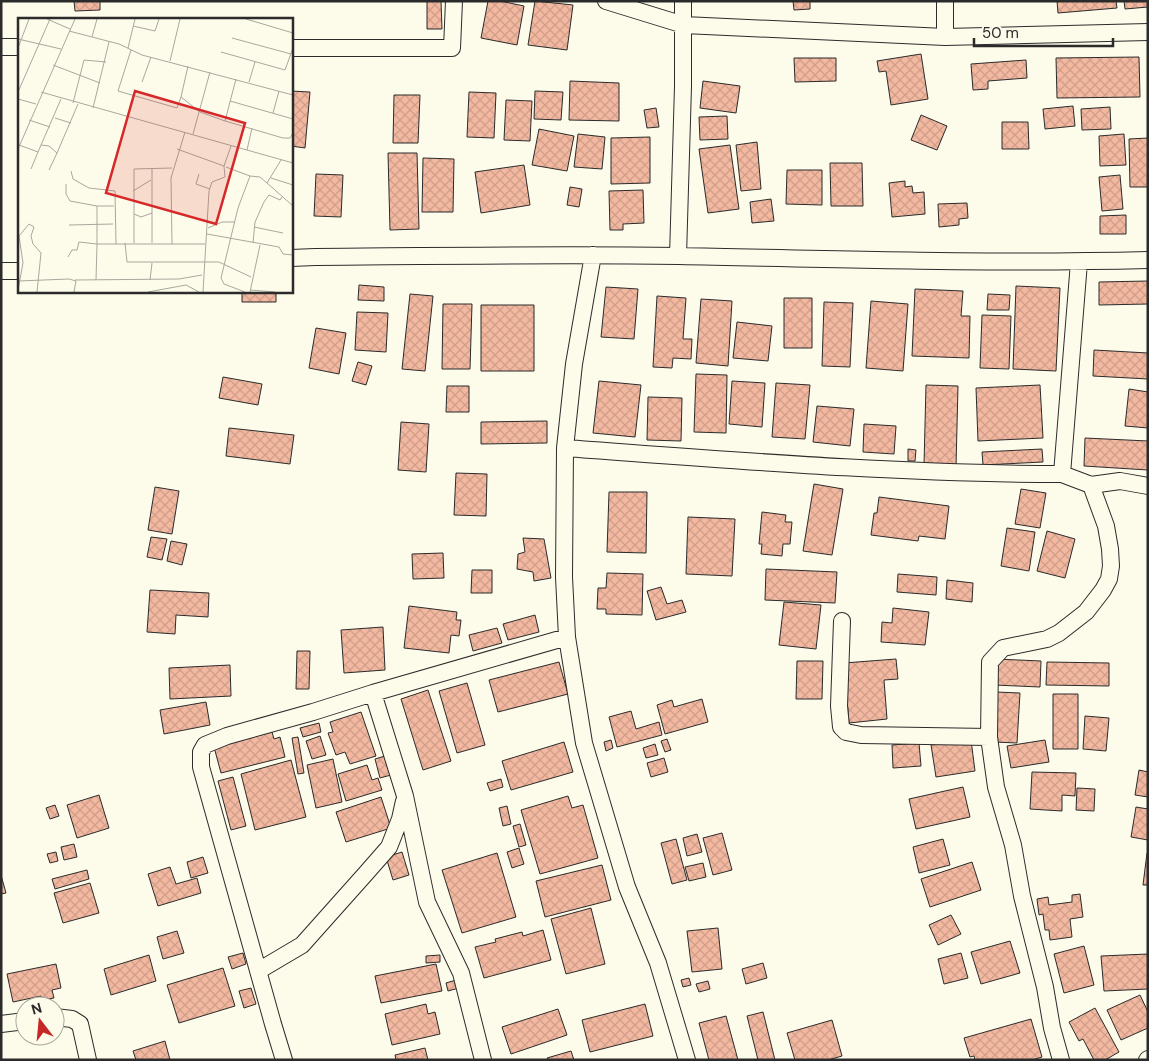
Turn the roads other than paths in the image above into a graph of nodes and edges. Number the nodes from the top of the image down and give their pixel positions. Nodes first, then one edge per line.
1 (454, 1) edge
2 (606, 1) edge
3 (683, 1) edge
4 (944, 1) edge
5 (684, 25) junction
6 (1148, 32) edge
7 (945, 37) junction
8 (1, 47) edge
9 (18, 47) edge
10 (292, 48) edge
11 (593, 255) junction
12 (678, 256) junction
13 (292, 258) edge
14 (1148, 260) edge
15 (1079, 262) junction
16 (1, 271) edge
17 (18, 271) edge
18 (565, 448) junction
19 (1062, 474) junction
20 (1091, 485) junction
21 (1148, 486) edge
22 (842, 621) dead end
23 (567, 637) junction
24 (373, 693) junction
25 (990, 737) junction
26 (406, 796) junction
27 (258, 971) junction
28 (65, 1018) edge
29 (15, 1022) edge
30 (1, 1024) edge
31 (88, 1060) edge
32 (284, 1060) edge
33 (483, 1060) edge
34 (687, 1060) edge
35 (1061, 1060) edge

1 - 10 street
2 - 5 street
3 - 5 street
4 - 7 street
5 - 7 street
5 - 12 street
6 - 7 street
8 - 9 street
11 - 12 street
11 - 13 street
11 - 18 street
12 - 15 street
14 - 15 street
15 - 19 street
16 - 17 street
18 - 19 street
18 - 23 street
19 - 20 street
20 - 21 street
20 - 25 street
22 - 25 street
23 - 24 street
23 - 34 street
24 - 26 street
24 - 27 street
25 - 35 street
26 - 27 street
26 - 33 street
27 - 32 street
28 - 31 street
29 - 30 street

